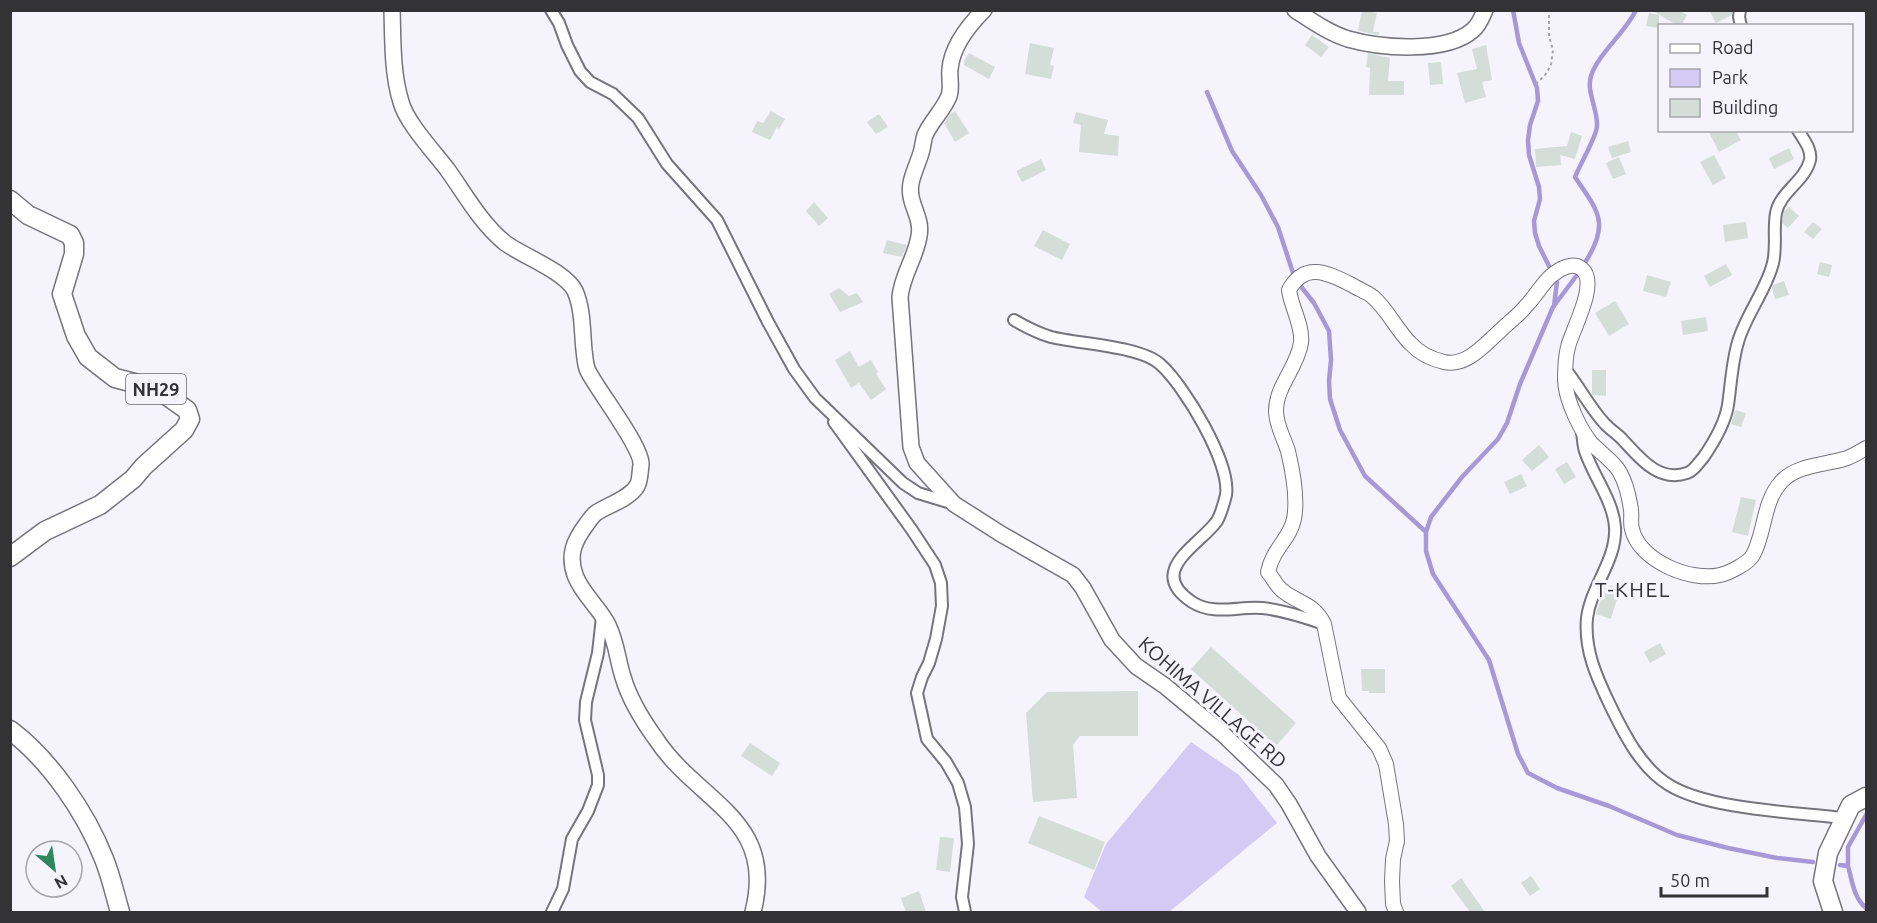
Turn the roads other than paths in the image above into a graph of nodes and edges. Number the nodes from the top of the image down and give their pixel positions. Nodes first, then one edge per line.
1 (392, 10) edge
2 (551, 10) edge
3 (984, 10) edge
4 (1295, 10) edge
5 (1485, 10) edge
6 (1799, 132) edge
7 (10, 200) edge
8 (1014, 320) dead end
9 (1565, 369) junction
10 (825, 410) junction
11 (1582, 426) junction
12 (1866, 448) edge
13 (954, 504) junction
14 (10, 557) edge
15 (602, 614) junction
16 (1324, 624) junction
17 (10, 730) edge
18 (1866, 797) edge
19 (1843, 818) junction
20 (120, 912) edge
21 (552, 912) edge
22 (753, 912) edge
23 (965, 912) edge
24 (1358, 912) edge
25 (1396, 912) edge
26 (1833, 912) edge

1 - 15 main road
2 - 10 street
3 - 13 main road, KOHIMA VILLAGE RD
4 - 5 main road
6 - 9 street
7 - 14 highway, NH29
8 - 16 street
9 - 11 street
9 - 16 street
10 - 13 street
10 - 23 street
11 - 12 street
11 - 19 street
13 - 24 main road, KOHIMA VILLAGE RD
15 - 21 street
15 - 22 main road
16 - 25 street
17 - 20 highway
18 - 19 highway
19 - 26 highway

